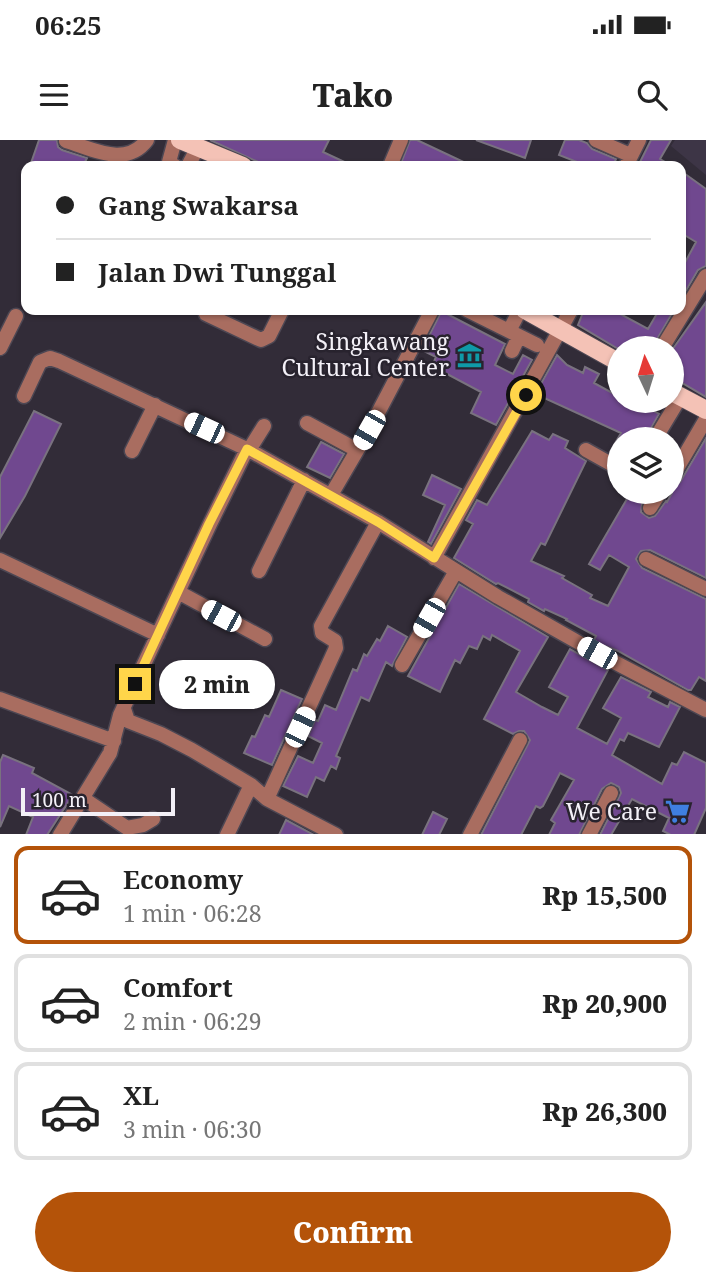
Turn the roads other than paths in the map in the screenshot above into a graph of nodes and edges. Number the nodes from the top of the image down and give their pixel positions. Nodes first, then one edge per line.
1 (147, 140) edge
2 (178, 140) edge
3 (401, 140) edge
4 (596, 140) edge
5 (639, 140) edge
6 (66, 141) edge
7 (198, 147) junction
8 (169, 161) edge
9 (191, 161) edge
10 (231, 161) edge
11 (392, 161) edge
12 (628, 161) edge
13 (706, 276) edge
14 (686, 309) edge
15 (208, 315) edge
16 (280, 315) edge
17 (429, 315) edge
18 (477, 315) edge
19 (521, 315) edge
20 (533, 315) edge
21 (568, 315) edge
22 (682, 315) edge
23 (16, 316) dead end
24 (562, 329) junction
25 (514, 334) junction
26 (669, 336) edge
27 (537, 345) dead end
28 (0, 348) edge
29 (512, 351) dead end
30 (607, 355) edge
31 (24, 396) dead end
32 (684, 398) edge
33 (155, 405) junction
34 (706, 410) edge
35 (706, 419) edge
36 (307, 423) dead end
37 (264, 426) dead end
38 (248, 449) junction
39 (357, 450) junction
40 (586, 450) dead end
41 (132, 451) dead end
42 (684, 457) edge
43 (607, 462) edge
44 (304, 480) junction
45 (331, 495) junction
46 (652, 504) edge
47 (650, 508) dead end
48 (378, 522) junction
49 (434, 558) junction
50 (646, 559) dead end
51 (0, 560) edge
52 (259, 571) dead end
53 (456, 572) junction
54 (706, 589) edge
55 (178, 593) junction
56 (158, 635) junction
57 (265, 639) dead end
58 (402, 665) dead end
59 (0, 699) edge
60 (706, 709) edge
61 (126, 715) junction
62 (115, 739) junction
63 (520, 740) dead end
64 (251, 785) junction
65 (611, 793) dead end
66 (84, 799) junction
67 (267, 799) junction
68 (153, 819) dead end
69 (62, 834) edge
70 (226, 834) edge
71 (334, 834) edge
72 (471, 834) edge
73 (590, 834) edge

1 - 6 street
2 - 7 main road
2 - 8 street
3 - 11 street
4 - 12 street
5 - 12 street
7 - 9 street
7 - 10 main road
13 - 14 street
15 - 16 street
17 - 39 street
18 - 25 street
19 - 25 street
20 - 24 main road
21 - 24 street
22 - 26 street
23 - 28 street
24 - 30 main road
24 - 49 street
25 - 27 street
25 - 29 street
31 - 33 street
32 - 34 main road
33 - 38 street
33 - 41 street
35 - 42 street
36 - 39 street
37 - 38 street
38 - 44 street
38 - 55 street
39 - 45 street
40 - 43 street
44 - 45 street
44 - 52 street
45 - 48 street
46 - 47 street
48 - 49 street
48 - 67 street
49 - 53 street
50 - 54 street
51 - 56 street
53 - 58 street
53 - 60 street
55 - 56 street
55 - 57 street
56 - 61 street
59 - 62 street
61 - 62 street
61 - 64 street
62 - 66 street
63 - 72 street
64 - 67 street
64 - 70 street
65 - 73 street
66 - 68 street
66 - 69 street
67 - 71 street

